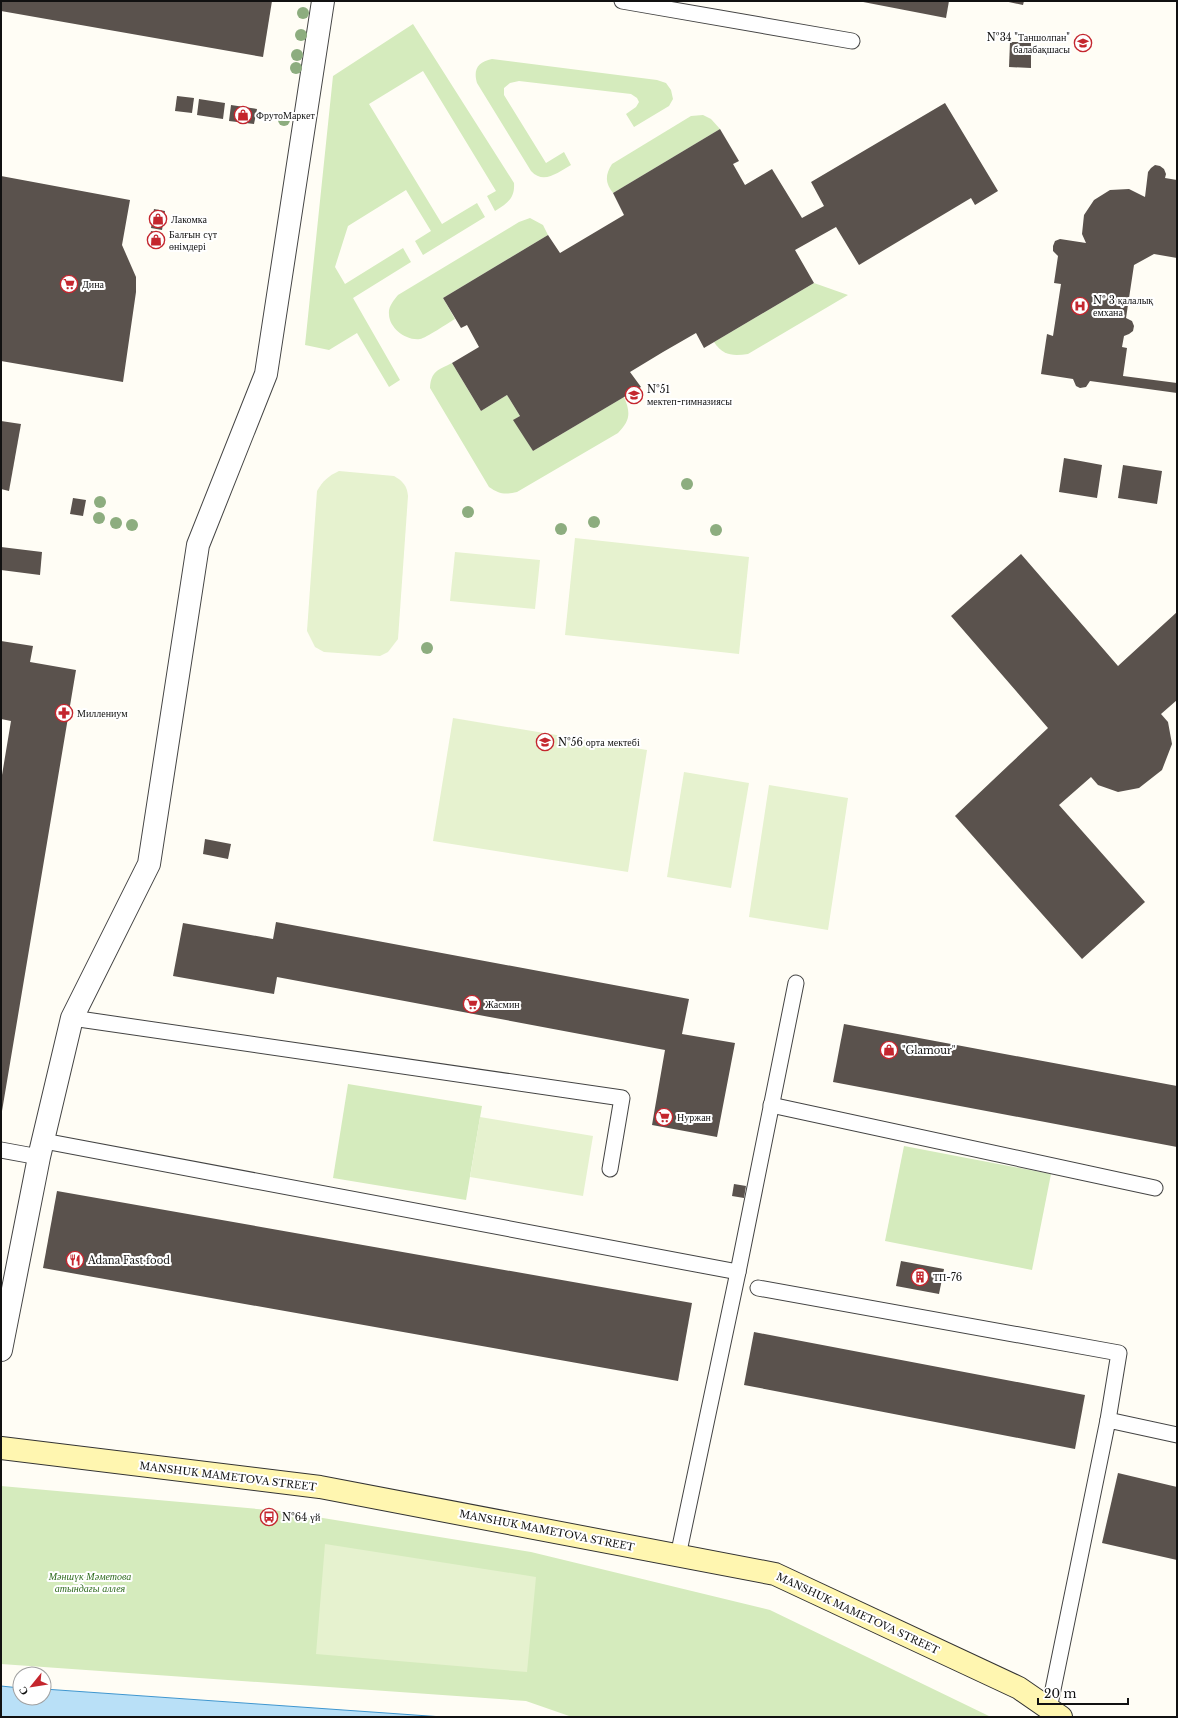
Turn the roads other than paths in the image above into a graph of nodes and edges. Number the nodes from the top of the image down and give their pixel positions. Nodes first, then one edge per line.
1 (323, 1) edge
2 (622, 1) edge
3 (852, 41) dead end
4 (796, 983) dead end
5 (72, 1018) junction
6 (771, 1105) junction
7 (42, 1149) junction
8 (1, 1150) edge
9 (610, 1168) dead end
10 (1155, 1188) dead end
11 (738, 1272) junction
12 (758, 1288) dead end
13 (1, 1350) edge
14 (1108, 1420) junction
15 (1177, 1435) edge
16 (1, 1448) edge
17 (678, 1556) junction
18 (1055, 1713) edge

1 - 5 street
2 - 3 lane
4 - 6 lane
5 - 7 street
5 - 9 lane
6 - 10 lane
6 - 11 lane
7 - 8 lane
7 - 11 lane
7 - 13 street
11 - 17 lane
12 - 14 lane
14 - 15 lane
14 - 18 lane
16 - 17 street, MANSHUK MAMETOVA STREET
17 - 18 street, MANSHUK MAMETOVA STREET

